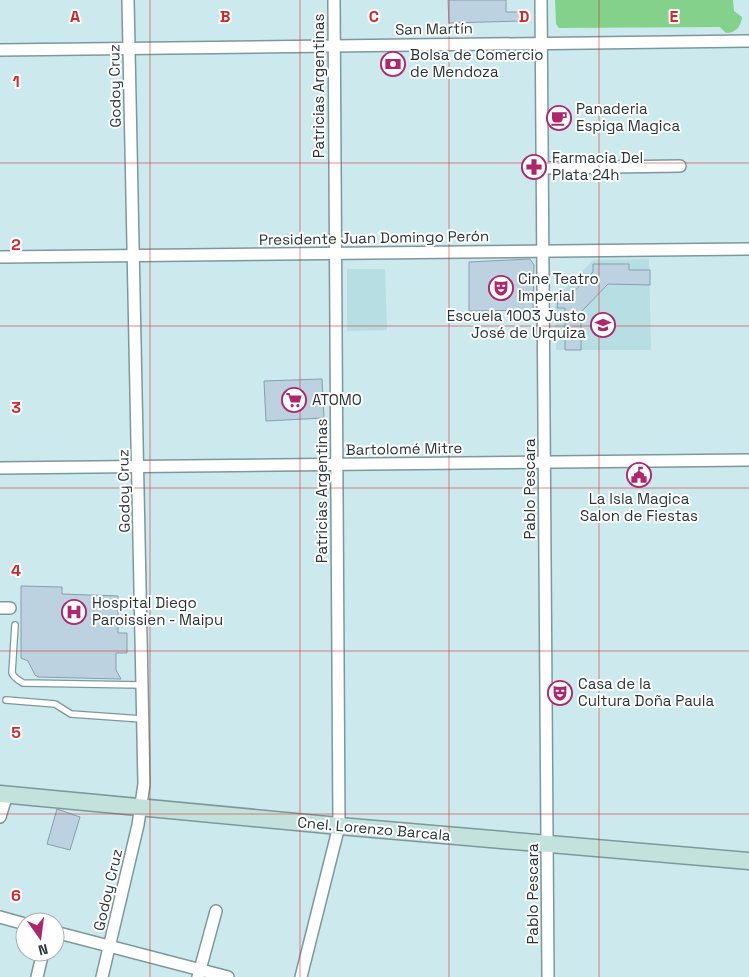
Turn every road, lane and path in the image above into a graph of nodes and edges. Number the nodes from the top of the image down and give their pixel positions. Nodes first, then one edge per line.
1 (128, 0) edge
2 (334, 0) edge
3 (541, 0) edge
4 (749, 41) edge
5 (541, 43) junction
6 (334, 46) junction
7 (130, 49) junction
8 (0, 50) edge
9 (680, 166) dead end
10 (542, 168) junction
11 (749, 249) edge
12 (544, 251) junction
13 (335, 253) junction
14 (0, 256) edge
15 (134, 256) junction
16 (749, 460) edge
17 (545, 463) junction
18 (338, 465) junction
19 (138, 466) junction
20 (0, 468) edge
21 (15, 626) dead end
22 (142, 685) junction
23 (6, 700) dead end
24 (142, 719) junction
25 (3, 794) edge
26 (142, 807) junction
27 (0, 818) edge
28 (339, 826) junction
29 (548, 844) junction
30 (749, 861) edge
31 (216, 912) dead end
32 (0, 917) edge
33 (15, 921) edge
34 (65, 935) edge
35 (110, 947) junction
36 (41, 962) edge
37 (199, 974) edge
38 (37, 977) edge
39 (102, 977) edge
40 (228, 977) edge
41 (301, 977) edge
42 (548, 977) edge

1 - 7 street, Godoy Cruz
2 - 6 street, Patricias Argentinas
3 - 5 street, Pablo Pescara
4 - 5 street, San Martín
5 - 6 street, San Martín
5 - 10 street, Pablo Pescara
6 - 7 street, San Martín
6 - 13 street, Patricias Argentinas
7 - 8 street, San Martín
7 - 15 street, Godoy Cruz
9 - 10 street
10 - 12 street, Pablo Pescara
11 - 12 street, Presidente Juan Domingo Perón
12 - 13 street, Presidente Juan Domingo Perón
12 - 17 street, Pablo Pescara
13 - 15 street, Presidente Juan Domingo Perón
13 - 18 street, Patricias Argentinas
14 - 15 street, Presidente Juan Domingo Perón
15 - 19 street, Godoy Cruz
16 - 17 street, Bartolomé Mitre
17 - 18 street, Bartolomé Mitre
17 - 29 street, Pablo Pescara
18 - 19 street, Bartolomé Mitre
18 - 28 street, Patricias Argentinas
19 - 20 street, Bartolomé Mitre
19 - 22 street, Godoy Cruz
21 - 22 lane
22 - 24 street, Godoy Cruz
23 - 24 lane
24 - 26 street, Godoy Cruz
25 - 26 street, Cnel. Lorenzo Barcala
25 - 27 street
26 - 28 street, Cnel. Lorenzo Barcala
26 - 35 street, Godoy Cruz
28 - 29 street, Cnel. Lorenzo Barcala
28 - 41 street, Patricias Argentinas
29 - 30 street, Cnel. Lorenzo Barcala
29 - 42 street, Pablo Pescara
31 - 37 street
32 - 33 street
34 - 35 street
35 - 37 street
35 - 39 street, Godoy Cruz
36 - 38 street
37 - 40 street

